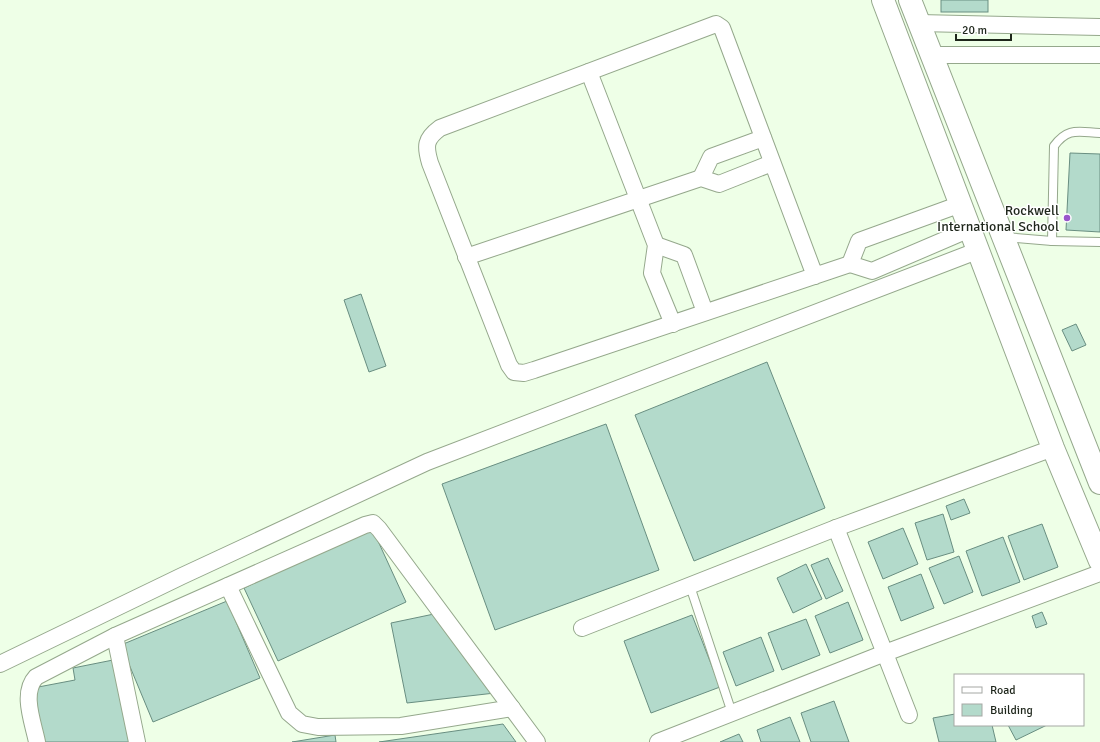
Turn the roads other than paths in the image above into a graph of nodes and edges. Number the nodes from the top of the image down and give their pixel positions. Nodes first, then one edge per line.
1 (883, 0) edge
2 (910, 0) edge
3 (920, 23) junction
4 (1100, 27) edge
5 (933, 55) junction
6 (1100, 55) edge
7 (589, 72) junction
8 (1100, 133) edge
9 (763, 138) junction
10 (772, 163) junction
11 (701, 178) junction
12 (637, 199) junction
13 (961, 204) junction
14 (970, 229) junction
15 (1004, 236) junction
16 (1052, 241) junction
17 (1100, 242) edge
18 (656, 245) junction
19 (978, 249) junction
20 (466, 256) junction
21 (850, 264) junction
22 (815, 276) junction
23 (705, 312) junction
24 (673, 324) junction
25 (1054, 448) junction
26 (1100, 482) edge
27 (836, 528) junction
28 (1100, 561) edge
29 (1100, 574) edge
30 (228, 586) junction
31 (690, 586) junction
32 (582, 628) dead end
33 (115, 636) junction
34 (885, 653) junction
35 (0, 664) edge
36 (512, 708) junction
37 (732, 713) junction
38 (909, 715) dead end
39 (37, 742) edge
40 (137, 742) edge
41 (537, 742) edge
42 (658, 742) edge

1 - 13 main road
2 - 3 main road
3 - 4 street
3 - 5 main road
5 - 6 street
5 - 15 main road
7 - 9 street
7 - 12 street
7 - 20 street
8 - 16 lane
9 - 10 street
9 - 11 street
10 - 11 street
10 - 22 street
11 - 12 street
12 - 18 street
12 - 20 street
13 - 14 main road
13 - 21 street
14 - 19 main road
14 - 21 street
15 - 16 lane
15 - 26 main road
16 - 17 lane
18 - 23 street
18 - 24 street
19 - 25 main road
19 - 35 street
20 - 24 street
21 - 22 street
22 - 23 street
23 - 24 street
25 - 27 street
25 - 28 main road
27 - 31 street
27 - 34 street
29 - 34 street
30 - 33 street
30 - 36 street
30 - 36 street
31 - 32 street
31 - 37 lane
33 - 39 street
33 - 40 street
34 - 37 street
34 - 38 street
36 - 41 street
37 - 42 street

